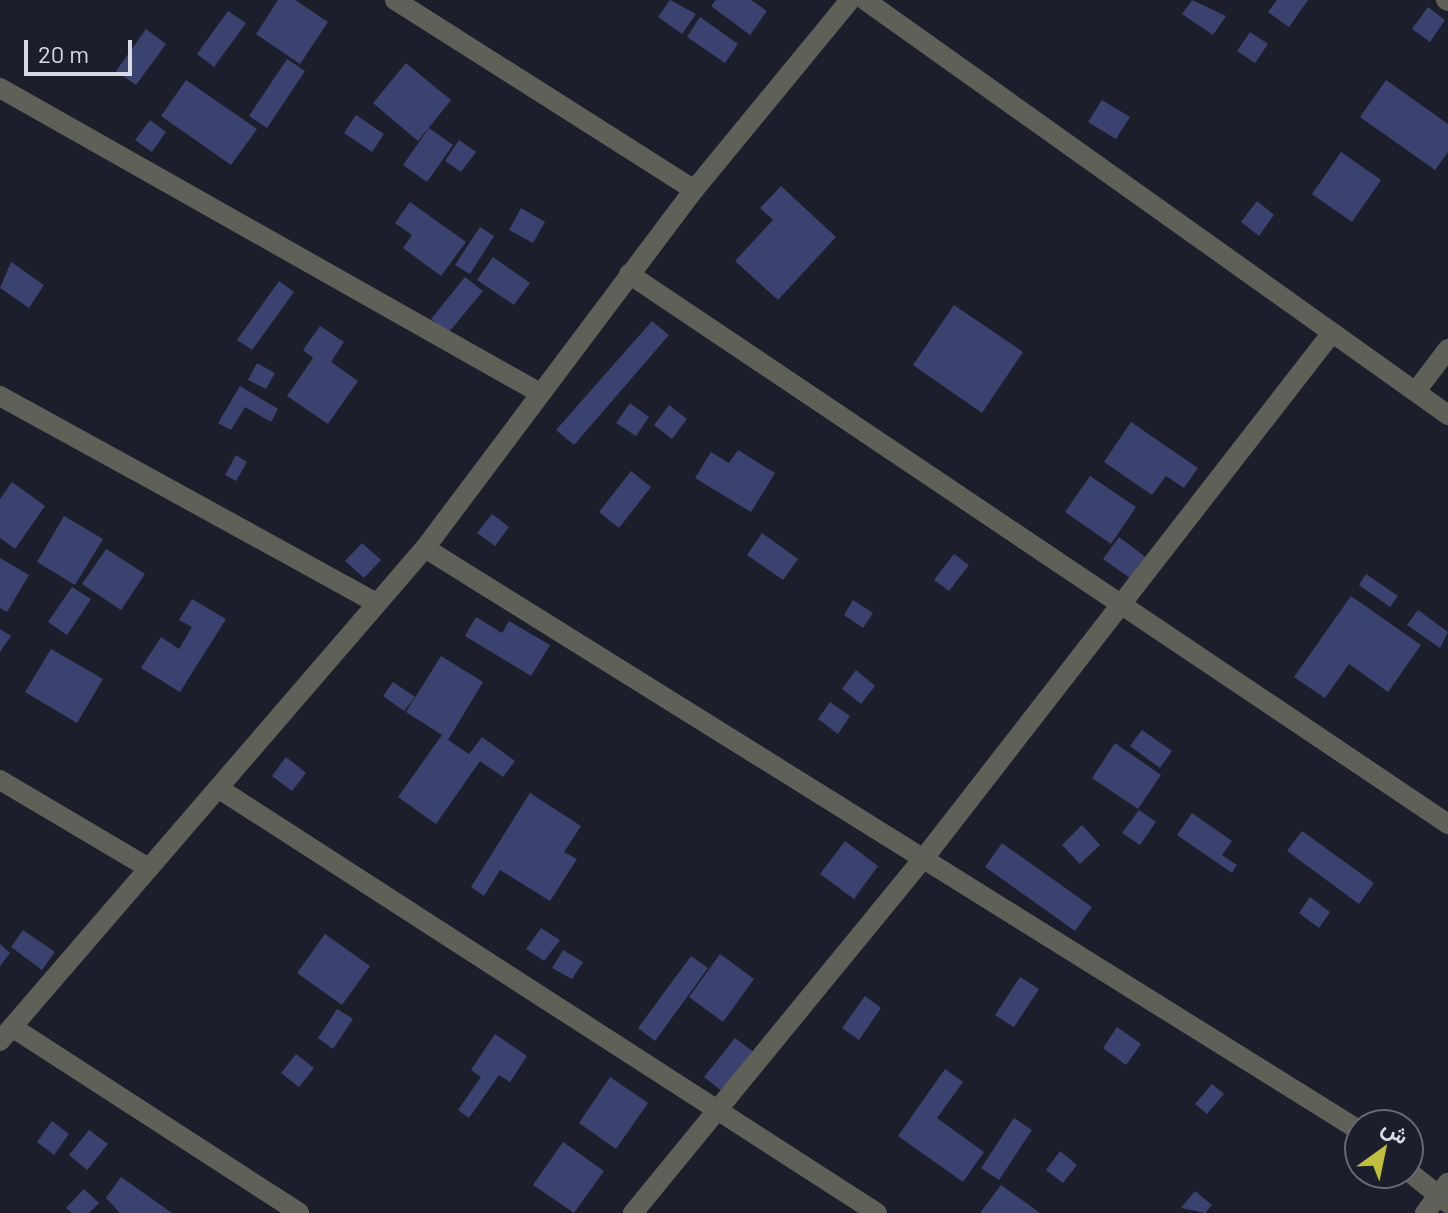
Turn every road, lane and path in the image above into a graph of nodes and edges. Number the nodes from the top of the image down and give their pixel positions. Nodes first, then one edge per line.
1 (395, 0) edge
2 (850, 0) edge
3 (865, 0) edge
4 (0, 88) edge
5 (694, 190) junction
6 (629, 274) junction
7 (1331, 334) junction
8 (1448, 349) edge
9 (1416, 391) junction
10 (538, 392) junction
11 (0, 396) edge
12 (1448, 415) edge
13 (425, 548) junction
14 (377, 603) junction
15 (1120, 605) junction
16 (0, 780) edge
17 (218, 788) junction
18 (1448, 824) edge
19 (924, 858) junction
20 (149, 868) junction
21 (6, 1034) edge
22 (720, 1107) junction
23 (1344, 1121) edge
24 (1424, 1181) edge
25 (1445, 1194) edge
26 (299, 1213) edge
27 (633, 1213) edge
28 (877, 1213) edge
29 (1425, 1213) edge

1 - 5 street
2 - 5 street
3 - 7 street
4 - 10 street
5 - 6 street
6 - 10 street
6 - 15 street
7 - 9 street
7 - 15 street
8 - 9 street
9 - 12 street
10 - 13 street
11 - 14 street
13 - 14 street
13 - 19 street
14 - 17 street
15 - 18 street
15 - 19 street
16 - 20 street
17 - 20 street
17 - 22 street
19 - 22 street
19 - 23 street
20 - 21 street
21 - 26 street
22 - 27 street
22 - 28 street
24 - 25 street
25 - 29 street

